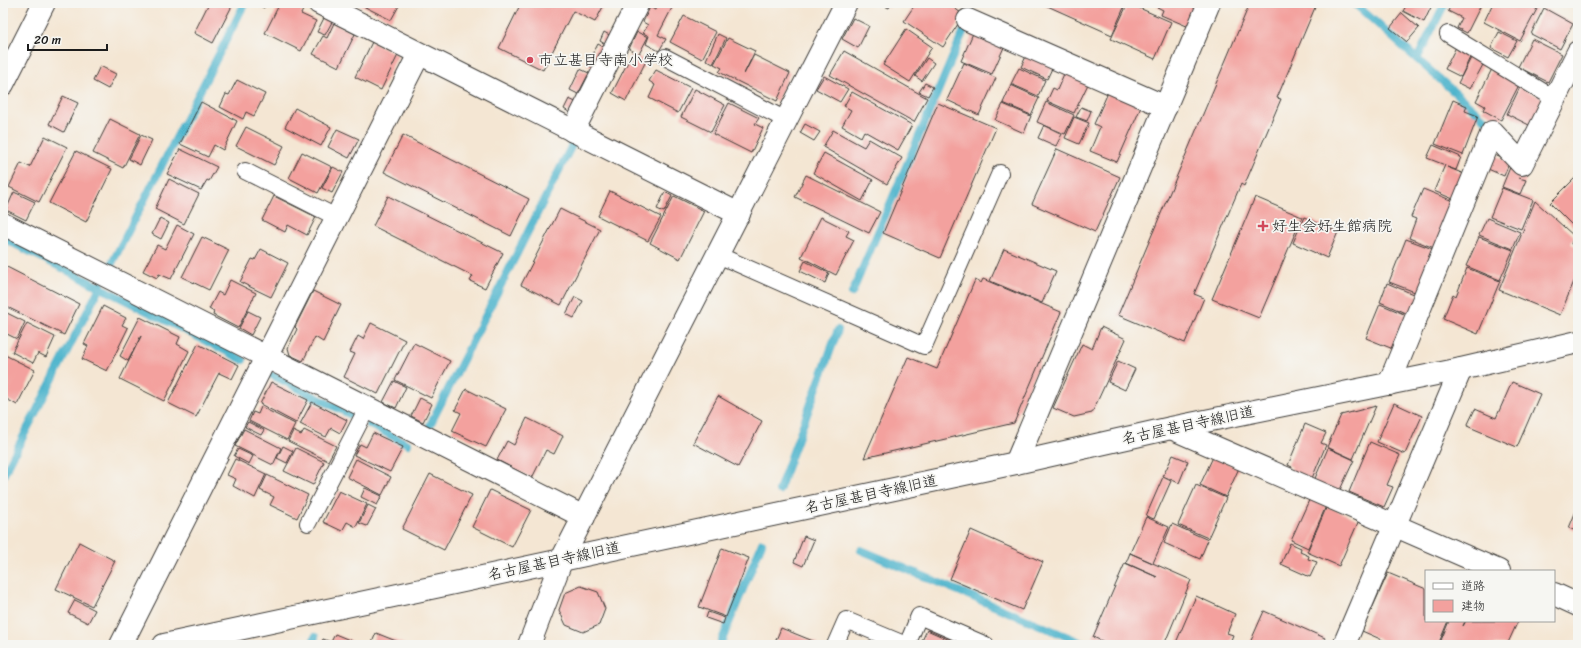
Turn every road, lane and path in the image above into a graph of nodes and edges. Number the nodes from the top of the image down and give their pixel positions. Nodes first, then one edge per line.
1 (44, 3) edge
2 (319, 3) edge
3 (638, 3) edge
4 (846, 3) edge
5 (1209, 3) edge
6 (968, 20) dead end
7 (1448, 34) dead end
8 (1578, 52) edge
9 (419, 54) junction
10 (665, 57) dead end
11 (3, 84) edge
12 (1555, 99) junction
13 (1166, 107) junction
14 (786, 120) junction
15 (574, 131) junction
16 (246, 171) dead end
17 (1000, 173) dead end
18 (739, 214) junction
19 (336, 217) junction
20 (3, 224) edge
21 (718, 255) junction
22 (1578, 342) edge
23 (265, 357) junction
24 (1461, 369) junction
25 (1389, 384) junction
26 (367, 408) junction
27 (1171, 428) junction
28 (1016, 463) junction
29 (584, 517) junction
30 (308, 523) dead end
31 (1394, 527) junction
32 (562, 559) junction
33 (1497, 570) edge
34 (1555, 594) edge
35 (1578, 604) edge
36 (121, 645) edge
37 (164, 645) edge
38 (529, 645) edge
39 (835, 645) edge
40 (906, 645) edge
41 (986, 645) edge
42 (1344, 645) edge

1 - 11 street
2 - 9 street
3 - 15 street
4 - 14 street
5 - 13 street
6 - 13 street
7 - 12 lane
8 - 12 street
9 - 15 street
9 - 19 street
10 - 14 lane
12 - 25 street
13 - 28 street
14 - 18 street
15 - 18 street
16 - 19 lane
17 - 21 lane
18 - 21 street
19 - 23 street
20 - 23 street
21 - 29 street
22 - 24 street, 名古屋甚目寺線旧道
23 - 26 street
23 - 36 street
24 - 25 street, 名古屋甚目寺線旧道
24 - 31 street
25 - 27 street, 名古屋甚目寺線旧道
26 - 29 street
26 - 30 lane
27 - 28 street, 名古屋甚目寺線旧道
27 - 31 street
28 - 32 street, 名古屋甚目寺線旧道
29 - 32 street
31 - 33 street
31 - 42 street
32 - 37 street, 名古屋甚目寺線旧道
32 - 38 street
34 - 35 street
39 - 40 lane
40 - 41 lane

